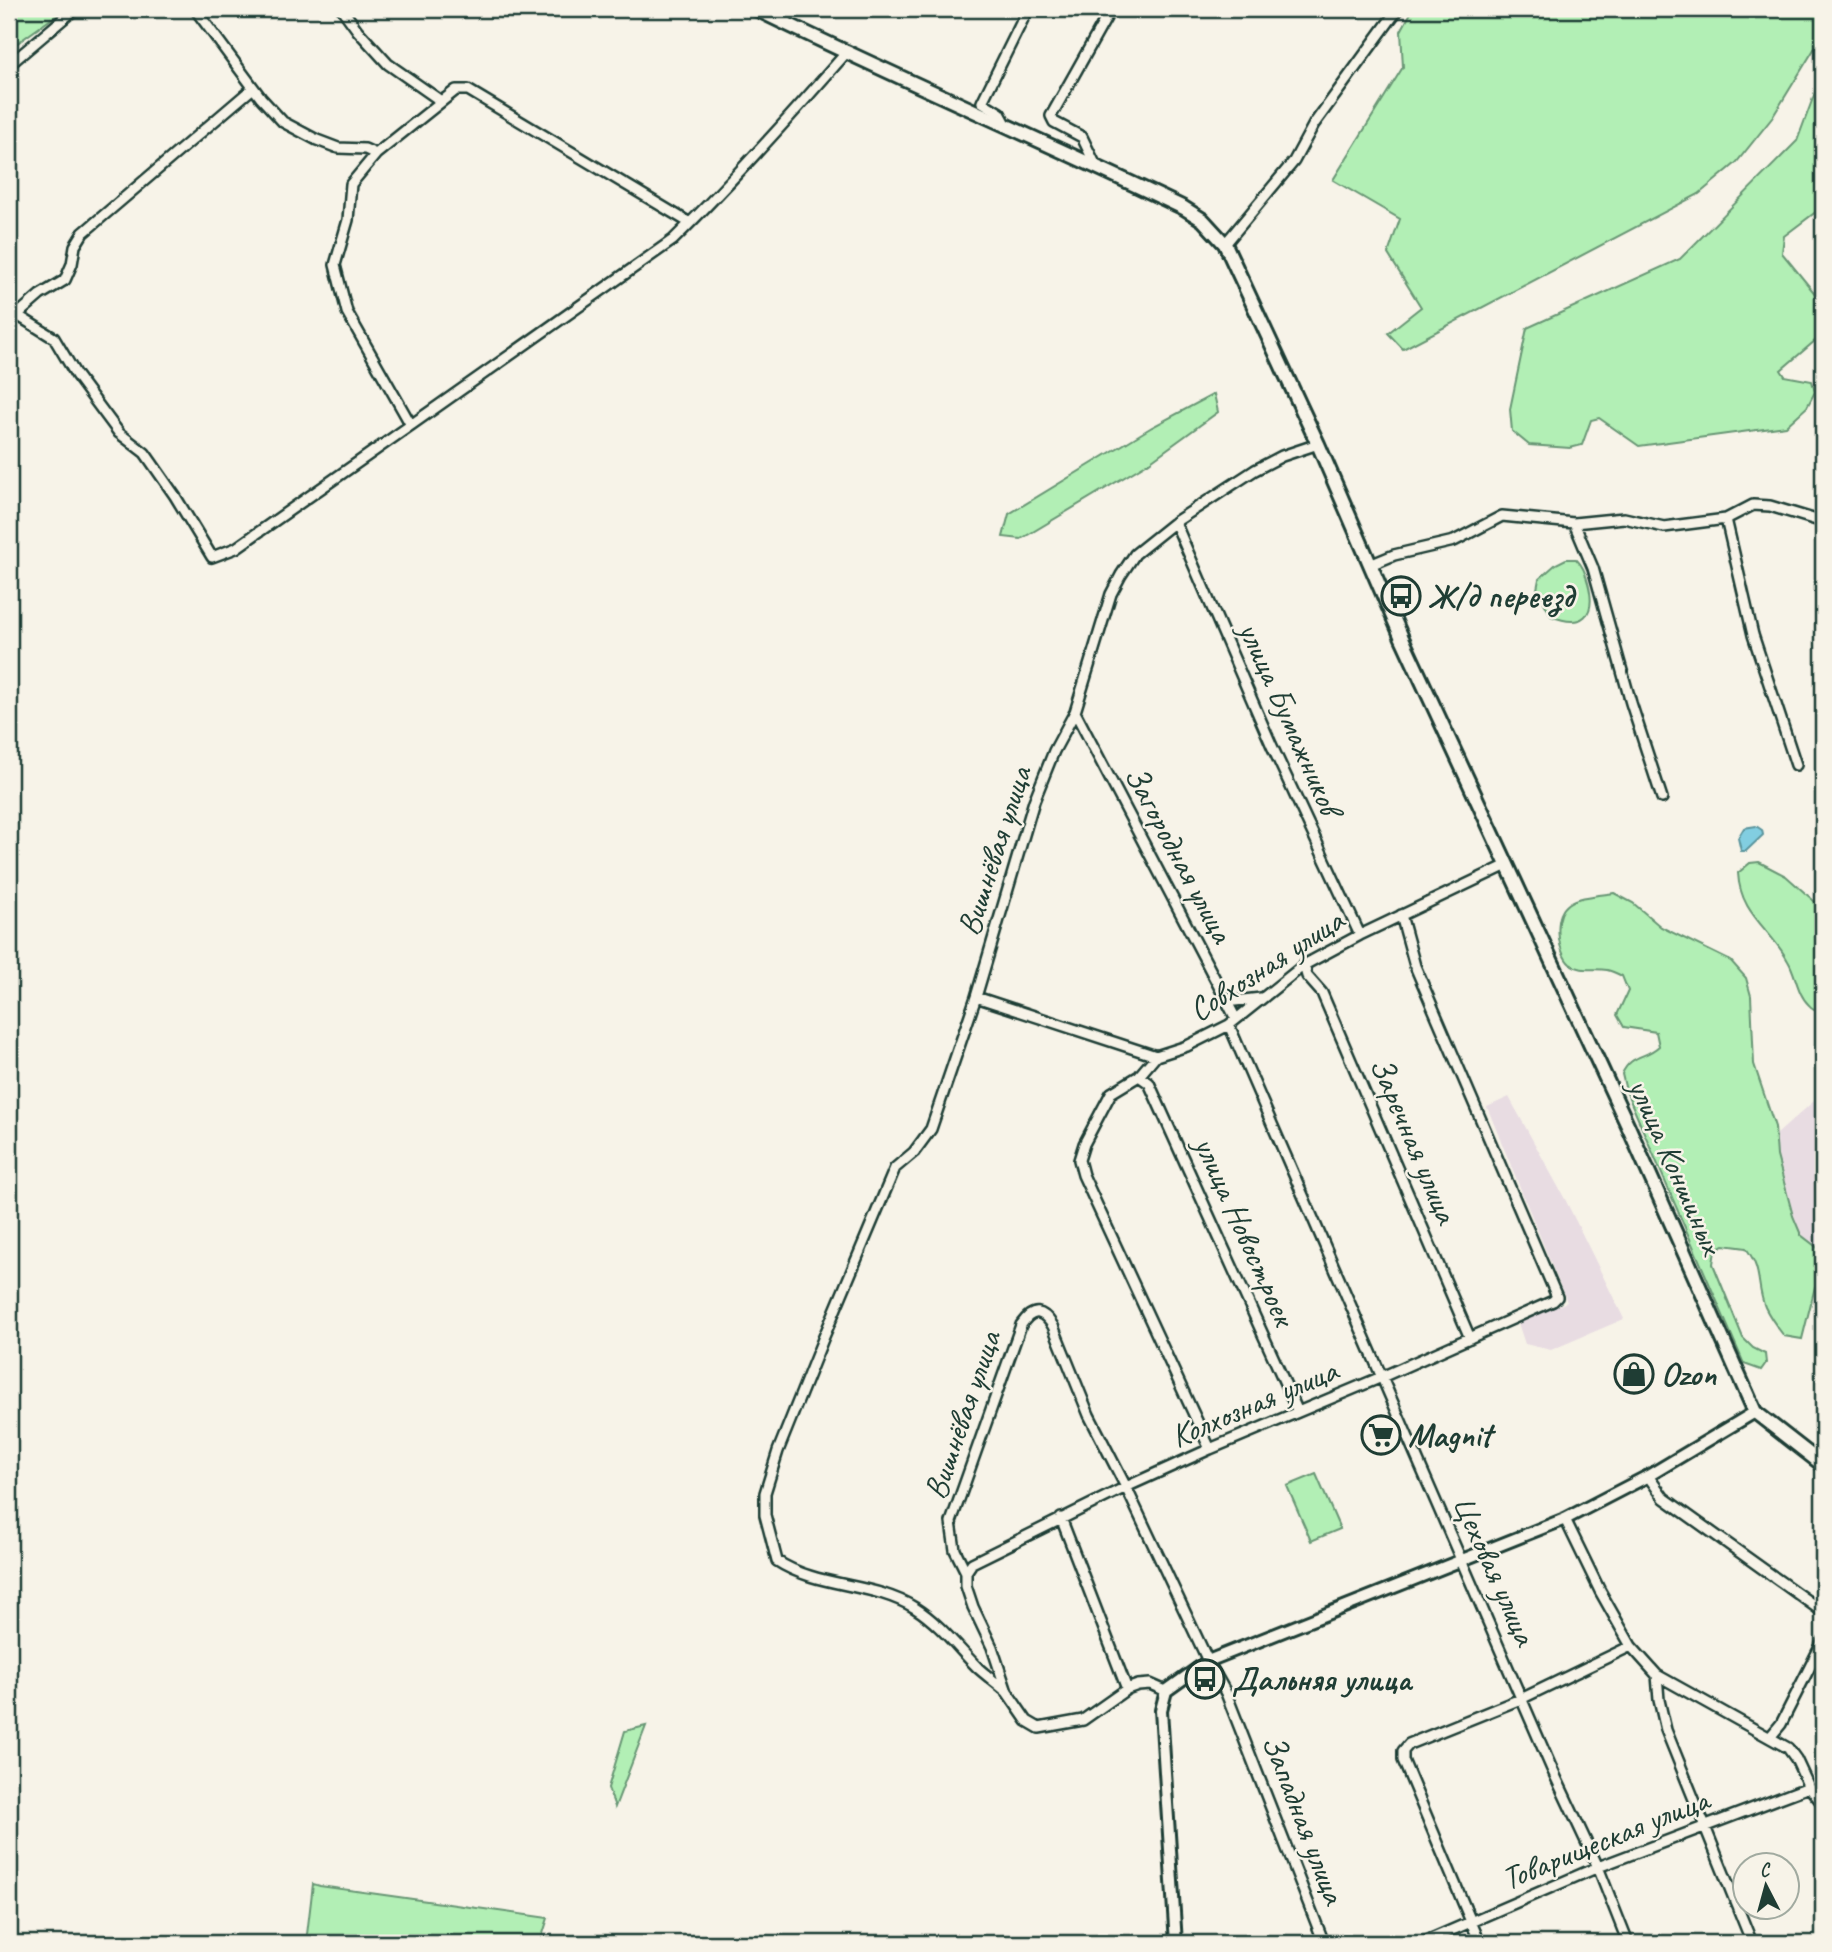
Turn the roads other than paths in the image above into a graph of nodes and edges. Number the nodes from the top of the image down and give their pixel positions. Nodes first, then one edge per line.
1 (75, 9) edge
2 (195, 9) edge
3 (342, 9) edge
4 (756, 9) edge
5 (1028, 9) edge
6 (1111, 9) edge
7 (1398, 9) edge
8 (846, 53) junction
9 (9, 65) edge
10 (253, 88) junction
11 (440, 101) junction
12 (1006, 124) junction
13 (376, 154) junction
14 (1096, 166) junction
15 (690, 223) junction
16 (1226, 244) junction
17 (13, 312) edge
18 (411, 425) junction
19 (1318, 444) junction
20 (1726, 519) junction
21 (1175, 522) junction
22 (1823, 522) edge
23 (1574, 523) junction
24 (1370, 565) junction
25 (1076, 712) junction
26 (1796, 765) dead end
27 (1662, 798) dead end
28 (1507, 865) junction
29 (1401, 915) junction
30 (1360, 935) junction
31 (1304, 965) junction
32 (976, 997) junction
33 (1265, 997) junction
34 (1225, 998) junction
35 (1233, 1022) junction
36 (1156, 1056) junction
37 (1139, 1076) junction
38 (1470, 1338) junction
39 (1384, 1376) junction
40 (1298, 1412) junction
41 (1755, 1412) junction
42 (1210, 1449) junction
43 (1823, 1465) edge
44 (1648, 1476) junction
45 (1126, 1487) junction
46 (1061, 1518) junction
47 (1565, 1519) junction
48 (1461, 1561) junction
49 (966, 1572) junction
50 (1823, 1612) edge
51 (1823, 1641) edge
52 (1631, 1646) junction
53 (1208, 1661) junction
54 (1657, 1675) junction
55 (1127, 1689) junction
56 (1166, 1690) junction
57 (1007, 1692) junction
58 (1522, 1698) junction
59 (1770, 1736) junction
60 (1809, 1787) junction
61 (1823, 1804) edge
62 (1704, 1826) junction
63 (1598, 1867) junction
64 (1471, 1922) junction
65 (1176, 1943) edge
66 (1324, 1943) edge
67 (1422, 1943) edge
68 (1480, 1943) edge
69 (1628, 1943) edge
70 (1752, 1943) edge

1 - 9 street
2 - 10 street
3 - 11 street
4 - 8 main road
5 - 12 street
6 - 14 street
7 - 16 street
8 - 12 main road
8 - 15 street
10 - 13 street
10 - 17 street
11 - 13 street
11 - 15 street
12 - 14 main road
13 - 18 street
14 - 16 main road
15 - 18 street
16 - 19 main road, улица Коншиных
17 - 18 street
19 - 21 street, Вишнёвая улица
19 - 24 main road, улица Коншиных
20 - 22 street
20 - 23 street
20 - 26 street
21 - 25 street, Вишнёвая улица
21 - 30 street, улица Бумажников
23 - 24 street
23 - 27 street
24 - 28 main road, улица Коншиных
25 - 32 street, Вишнёвая улица
25 - 34 street, Загородная улица
28 - 29 street, Совхозная улица
28 - 41 main road, улица Коншиных
29 - 30 street, Совхозная улица
29 - 38 street, Колхозная улица
30 - 31 street, Совхозная улица
31 - 33 street, Совхозная улица
31 - 38 street, Заречная улица
32 - 36 street
32 - 57 street, Вишнёвая улица
33 - 34 street
33 - 35 street, Совхозная улица
34 - 35 street, Загородная улица
35 - 36 street, Совхозная улица
35 - 39 street, Цеховая улица
36 - 37 street
37 - 40 street, улица Новостроек
37 - 42 street
38 - 39 street, Колхозная улица
39 - 40 street, Колхозная улица
39 - 48 street, Цеховая улица
40 - 42 street, Колхозная улица
41 - 43 main road, улица Коншиных
41 - 44 street
42 - 45 street, Колхозная улица
44 - 47 street
44 - 50 street
45 - 46 street, Колхозная улица
45 - 49 street, Вишнёвая улица
45 - 53 street, Западная улица
46 - 49 street, Колхозная улица
46 - 55 street
47 - 48 street
47 - 52 street
48 - 53 street
48 - 58 street, Цеховая улица
49 - 57 street
51 - 59 street
52 - 54 street
52 - 58 street
53 - 56 street
53 - 66 street, Западная улица
54 - 59 street
54 - 62 street
55 - 56 street
55 - 57 street
56 - 65 street
58 - 63 street, Цеховая улица
58 - 64 street
59 - 60 street
60 - 61 street
60 - 62 street, Товарищеская улица
62 - 63 street, Товарищеская улица
62 - 70 street
63 - 64 street, Товарищеская улица
63 - 69 street, Цеховая улица
64 - 67 street, Товарищеская улица
64 - 68 street

